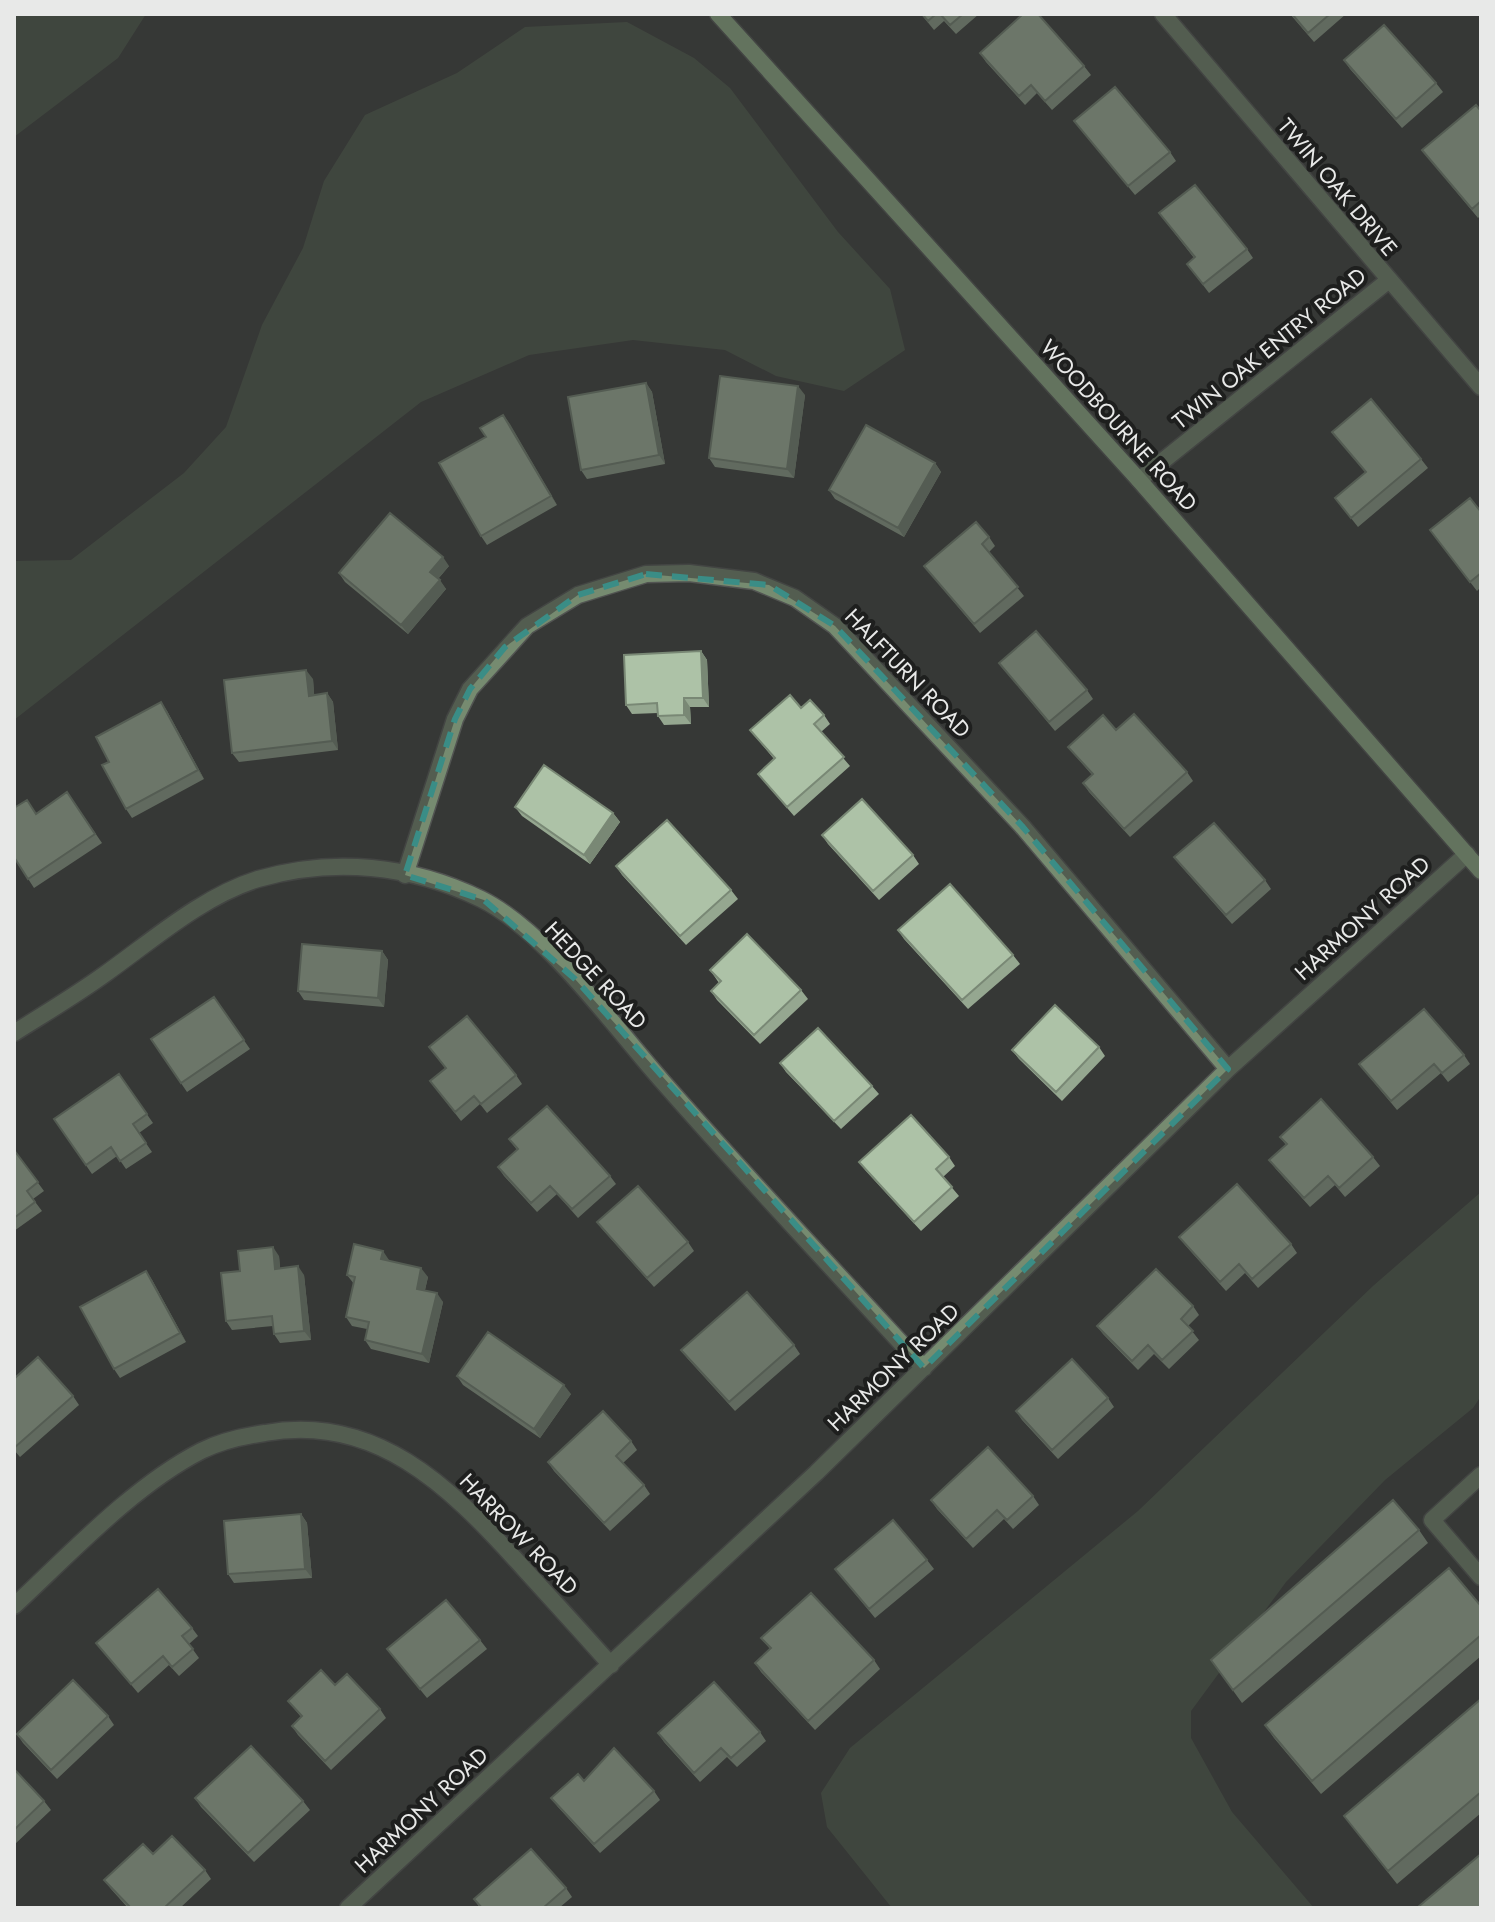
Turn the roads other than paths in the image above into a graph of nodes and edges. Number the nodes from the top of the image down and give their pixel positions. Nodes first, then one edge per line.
1 (718, 14) edge
2 (1163, 14) edge
3 (1389, 280) junction
4 (1481, 387) edge
5 (1139, 480) junction
6 (1467, 854) junction
7 (1481, 871) edge
8 (405, 875) junction
9 (14, 1033) edge
10 (1228, 1069) junction
11 (924, 1368) junction
12 (1481, 1475) edge
13 (1481, 1577) edge
14 (14, 1606) edge
15 (611, 1665) junction
16 (350, 1907) edge

1 - 5 main road, WOODBOURNE ROAD
2 - 3 street, TWIN OAK DRIVE
3 - 4 street, TWIN OAK DRIVE
3 - 5 street, TWIN OAK ENTRY ROAD
5 - 6 main road, WOODBOURNE ROAD
6 - 7 main road, WOODBOURNE ROAD
6 - 10 street, HARMONY ROAD
8 - 9 street, HEDGE ROAD
8 - 10 street, HALFTURN ROAD
8 - 11 street, HEDGE ROAD
10 - 11 street, HARMONY ROAD
11 - 15 street, HARMONY ROAD
12 - 13 street
14 - 15 street, HARROW ROAD
15 - 16 street, HARMONY ROAD

